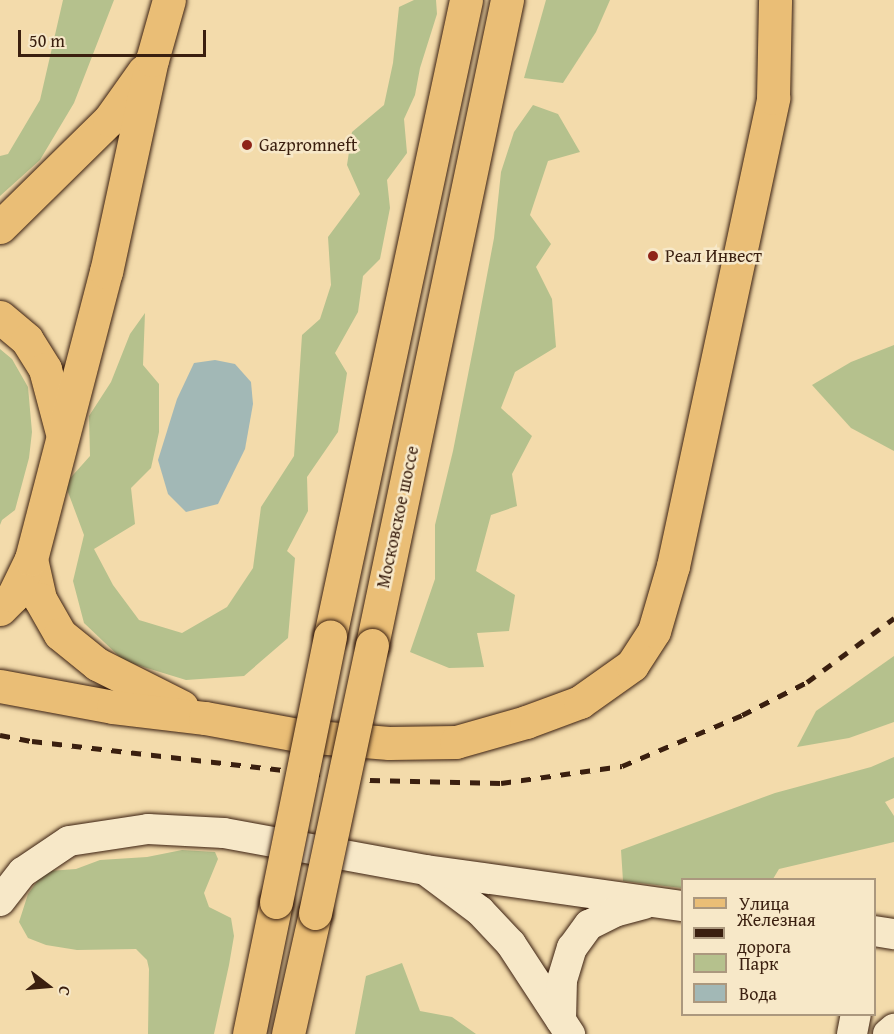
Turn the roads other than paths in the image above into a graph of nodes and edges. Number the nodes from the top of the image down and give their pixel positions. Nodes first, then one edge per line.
1 (169, 0) edge
2 (459, 0) edge
3 (466, 0) edge
4 (507, 0) edge
5 (516, 0) edge
6 (771, 8) edge
7 (456, 51) junction
8 (152, 60) junction
9 (493, 65) junction
10 (0, 227) edge
11 (0, 317) edge
12 (62, 435) junction
13 (31, 559) junction
14 (0, 609) edge
15 (0, 686) edge
16 (205, 718) junction
17 (426, 870) junction
18 (0, 900) edge
19 (652, 902) junction
20 (681, 906) edge
21 (876, 931) edge
22 (894, 934) edge
23 (856, 1016) edge
24 (565, 1027) edge
25 (894, 1029) edge
26 (249, 1034) edge
27 (288, 1034) edge
28 (852, 1034) edge
29 (888, 1034) edge

1 - 8 main road
2 - 7 main road
3 - 7 main road
4 - 9 main road, Московское шоссе
5 - 9 main road
6 - 16 main road
7 - 26 main road, bridge
8 - 10 main road
8 - 12 main road
9 - 27 main road, Московское шоссе, bridge
11 - 12 main road
12 - 13 main road
13 - 14 main road
13 - 16 main road
15 - 16 main road
17 - 18 main road
17 - 19 main road
17 - 24 main road
19 - 20 main road
19 - 24 main road
21 - 22 main road
23 - 28 main road
25 - 29 main road

